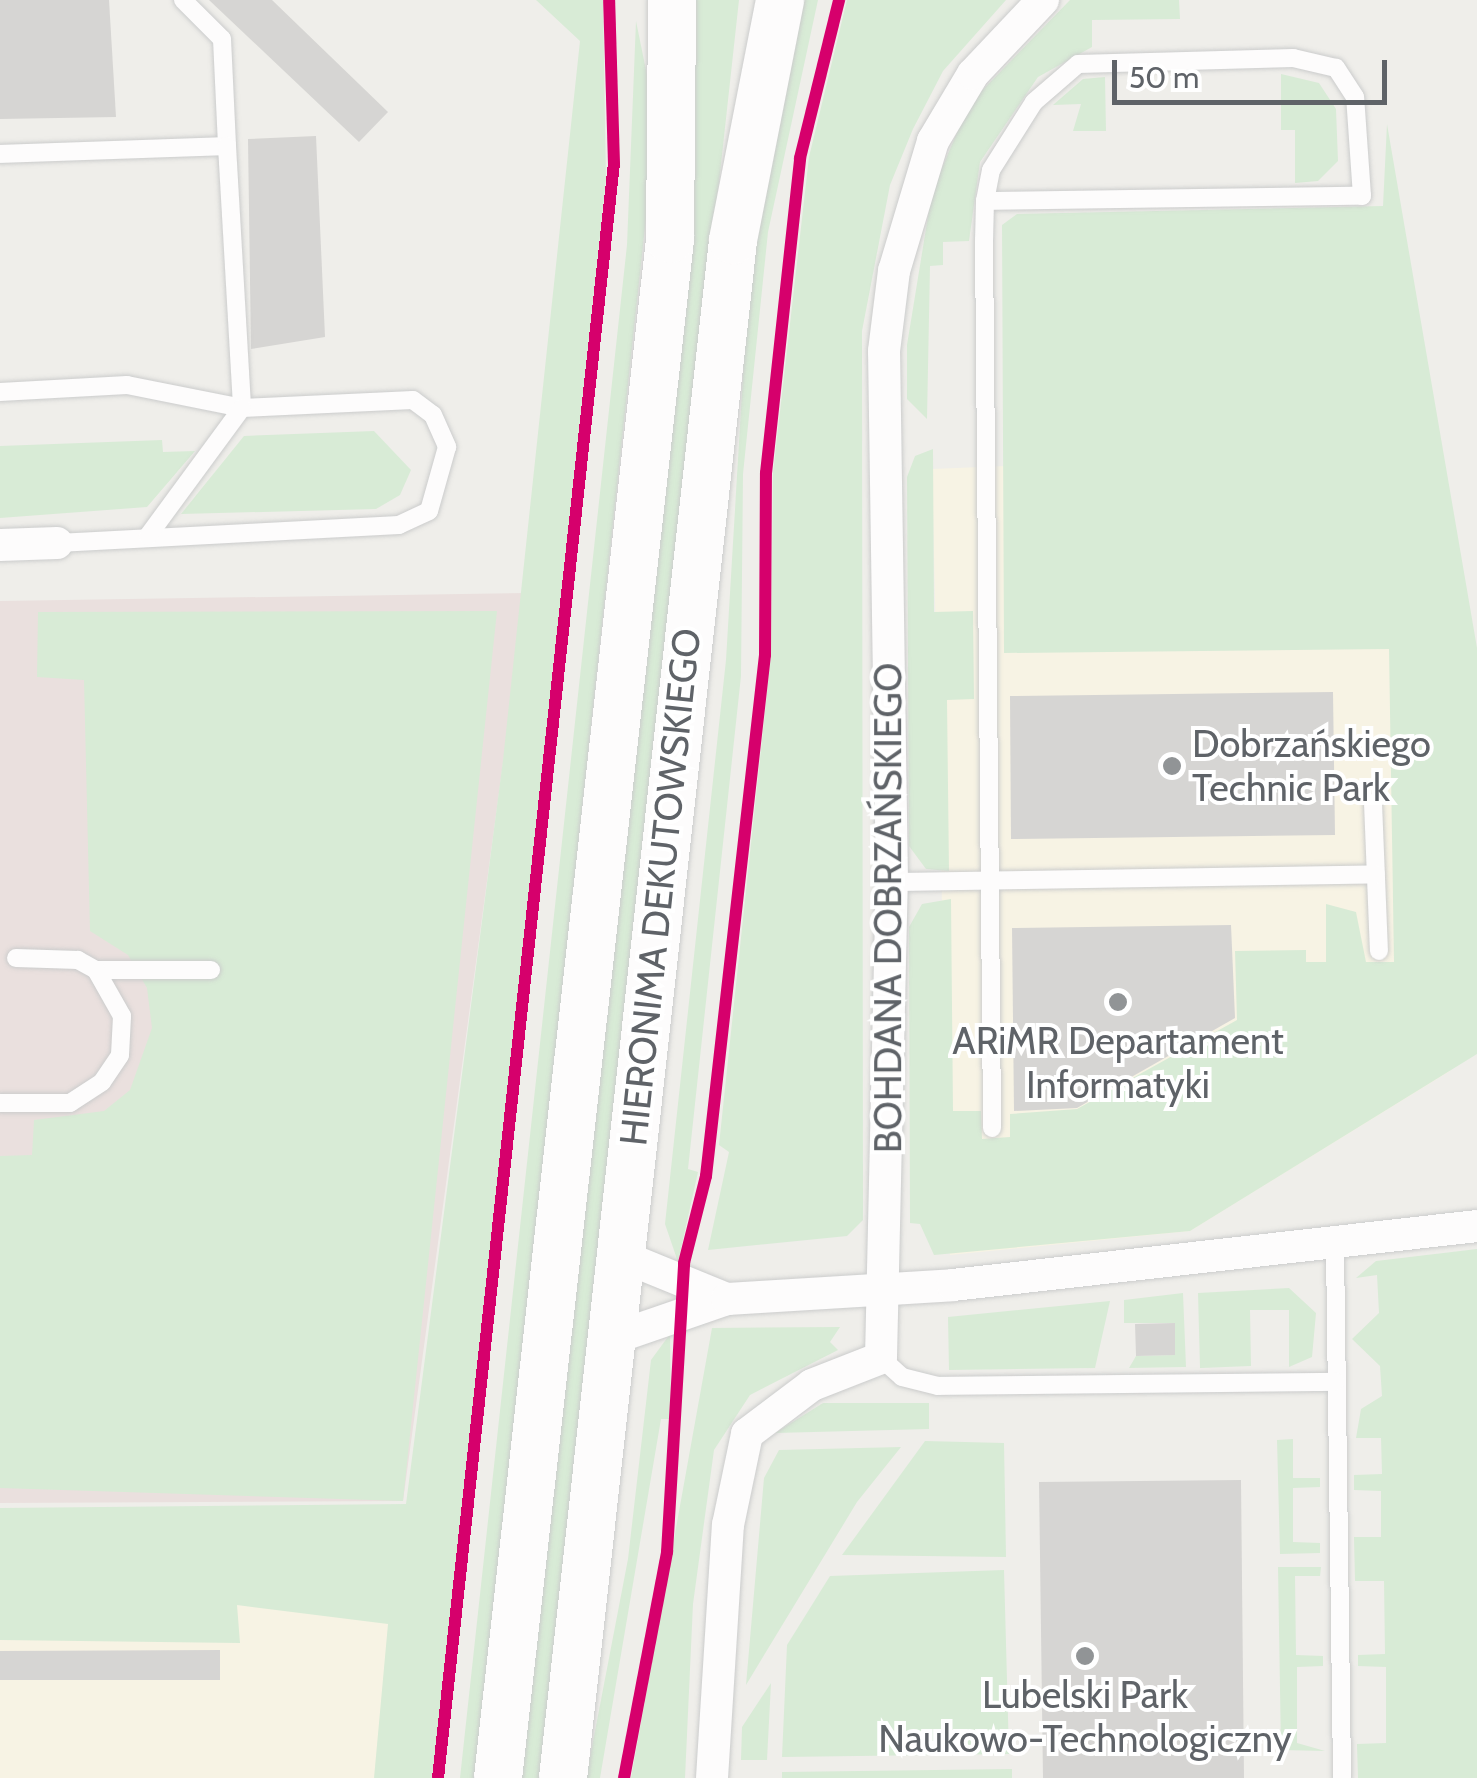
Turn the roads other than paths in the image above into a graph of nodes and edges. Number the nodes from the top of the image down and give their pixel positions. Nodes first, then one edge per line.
1 (183, 0) edge
2 (672, 0) edge
3 (780, 0) edge
4 (1043, 0) edge
5 (227, 146) junction
6 (0, 154) edge
7 (984, 201) junction
8 (0, 392) edge
9 (242, 408) junction
10 (148, 536) junction
11 (57, 542) joint
12 (0, 546) edge
13 (1373, 803) dead end
14 (1376, 874) junction
15 (892, 882) junction
16 (989, 882) junction
17 (1379, 951) dead end
18 (16, 958) dead end
19 (96, 970) junction
20 (211, 970) dead end
21 (0, 1103) edge
22 (992, 1128) dead end
23 (1477, 1226) edge
24 (1335, 1246) junction
25 (620, 1256) junction
26 (888, 1291) junction
27 (726, 1299) junction
28 (611, 1340) junction
29 (881, 1358) junction
30 (1335, 1382) junction
31 (498, 1778) edge
32 (563, 1778) edge
33 (712, 1778) edge
34 (1342, 1778) edge

1 - 5 lane
2 - 31 street, HIERONIMA DEKUTOWSKIEGO
3 - 25 street, HIERONIMA DEKUTOWSKIEGO
4 - 15 street, BOHDANA DOBRZAŃSKIEGO
5 - 6 lane
5 - 9 lane
7 - 7 lane
7 - 16 lane
8 - 9 lane
9 - 10 lane
9 - 10 lane
10 - 11 lane
11 - 12 street
13 - 14 lane
14 - 16 lane
14 - 17 lane
15 - 16 lane
15 - 26 street, BOHDANA DOBRZAŃSKIEGO
16 - 22 lane
18 - 19 lane
19 - 20 lane
19 - 21 lane
23 - 24 street
24 - 26 street
24 - 30 lane
25 - 27 street
25 - 28 street, HIERONIMA DEKUTOWSKIEGO
26 - 27 street
26 - 29 street, BOHDANA DOBRZAŃSKIEGO
27 - 28 street
28 - 32 street, HIERONIMA DEKUTOWSKIEGO
29 - 30 lane
29 - 33 street
30 - 34 lane

